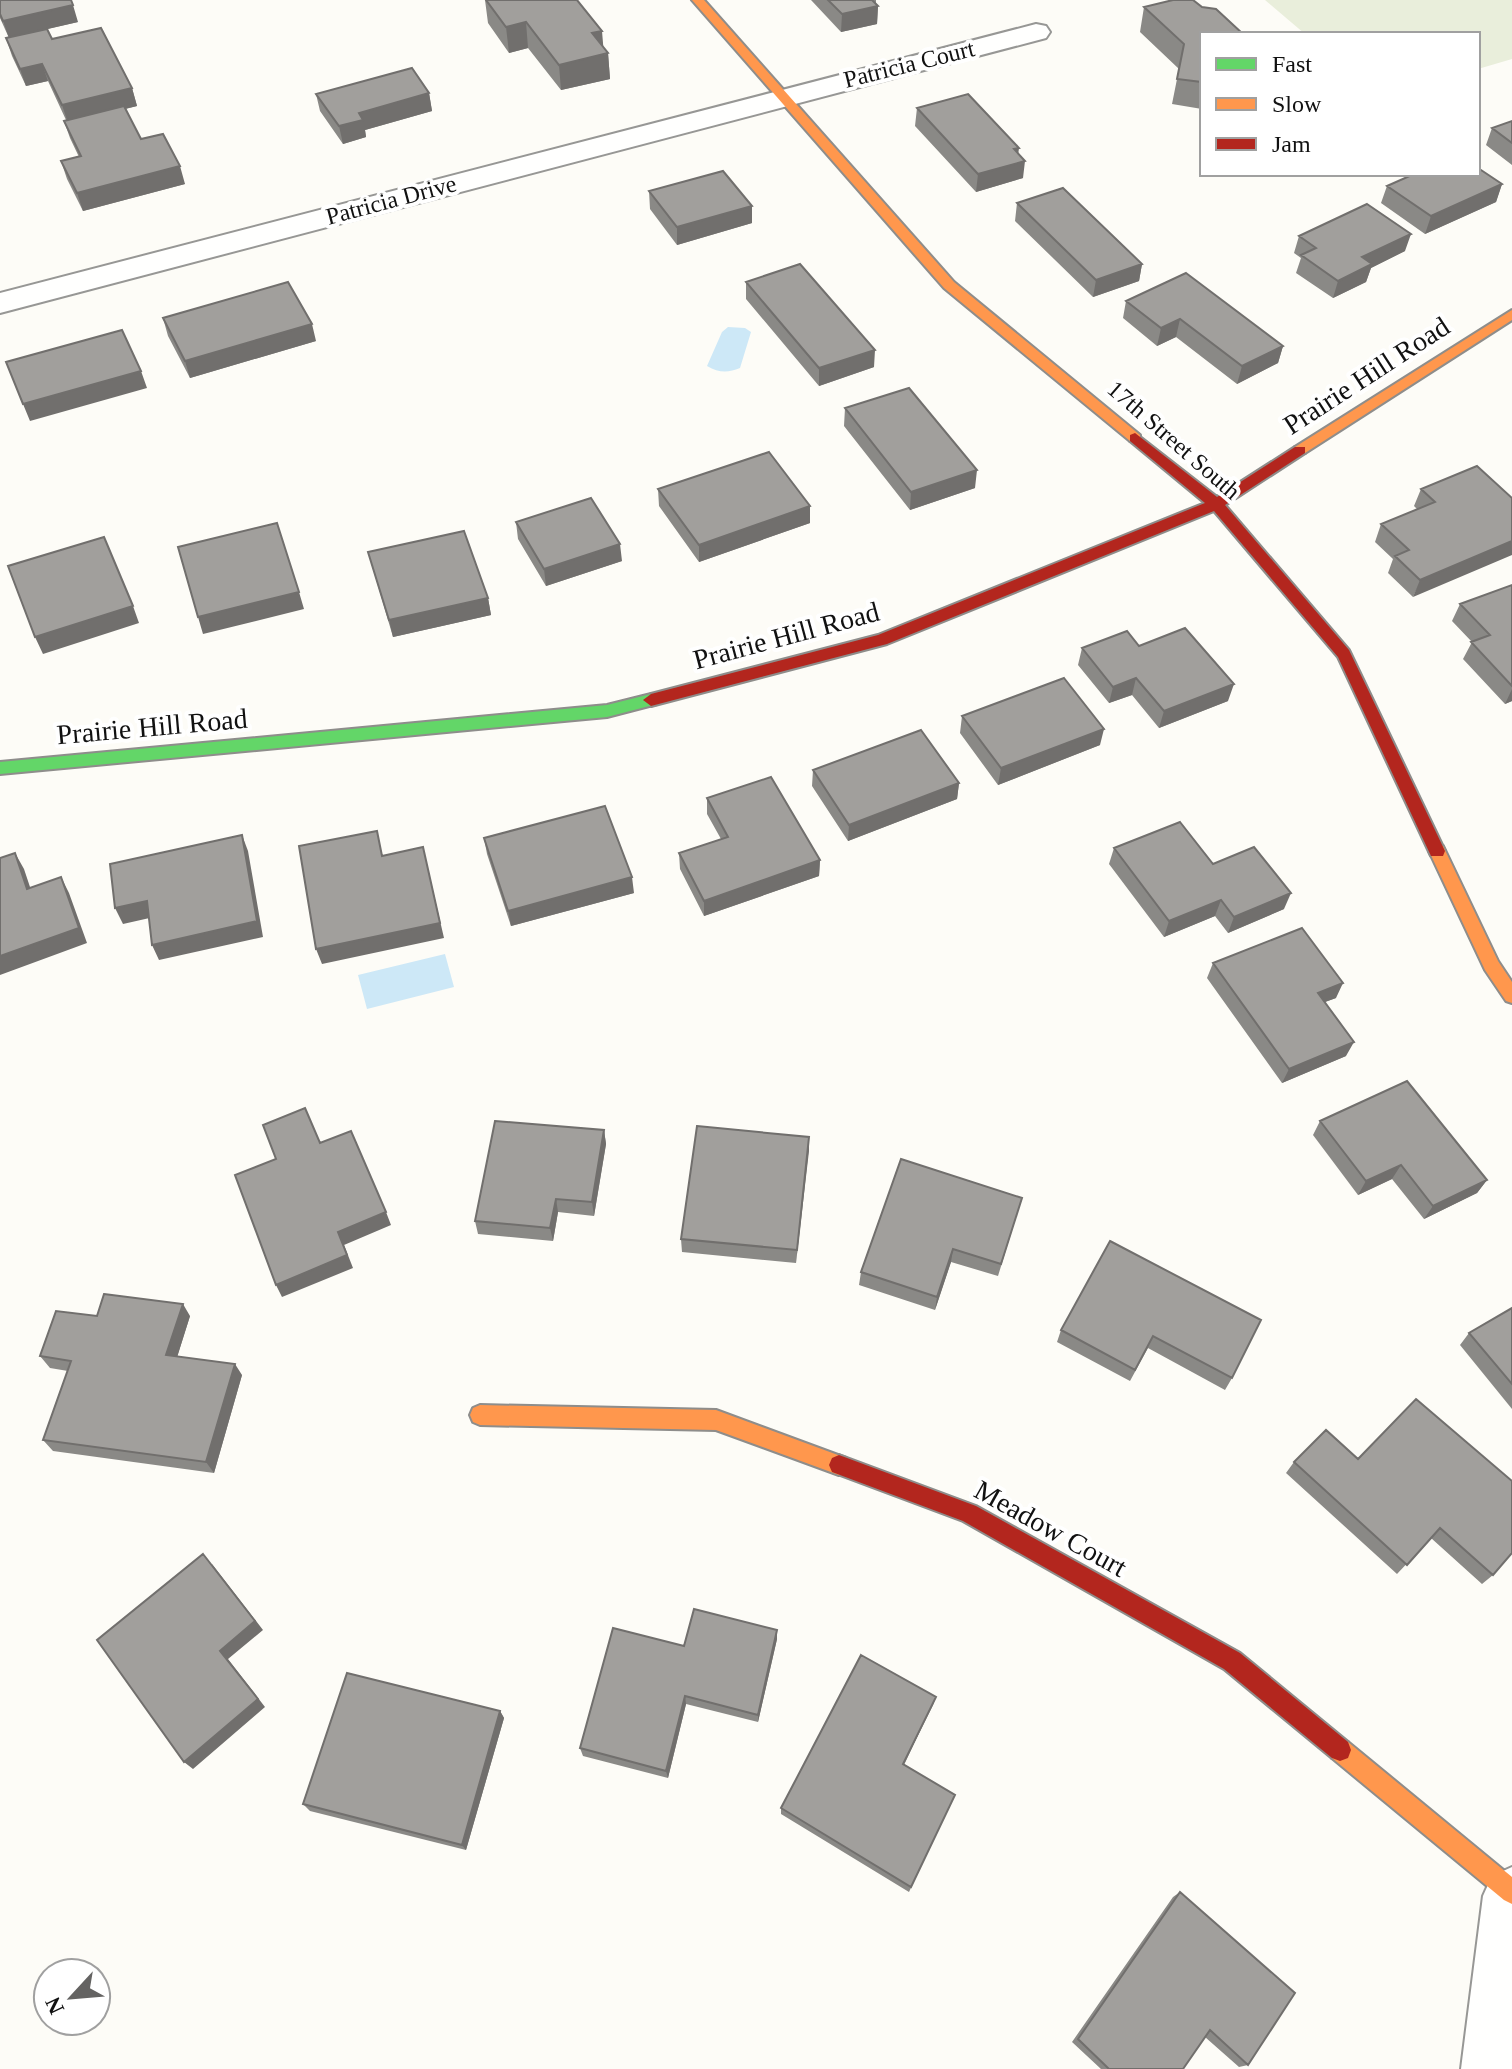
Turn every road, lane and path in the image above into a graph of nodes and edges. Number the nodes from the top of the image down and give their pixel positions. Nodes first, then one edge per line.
1 (698, 0) edge
2 (1036, 32) dead end
3 (782, 97) junction
4 (2, 296) edge
5 (1512, 314) edge
6 (1216, 504) junction
7 (0, 768) edge
8 (1505, 973) edge
9 (480, 1415) dead end
10 (1512, 1894) edge
11 (1491, 2069) edge

1 - 3 street, 17th Street South
2 - 3 street, Patricia Court
3 - 4 street, Patricia Drive
3 - 6 street, 17th Street South
5 - 6 street, Prairie Hill Road
6 - 7 street, Prairie Hill Road
6 - 8 street, 17th Street South
9 - 10 street, Meadow Court
10 - 11 street

